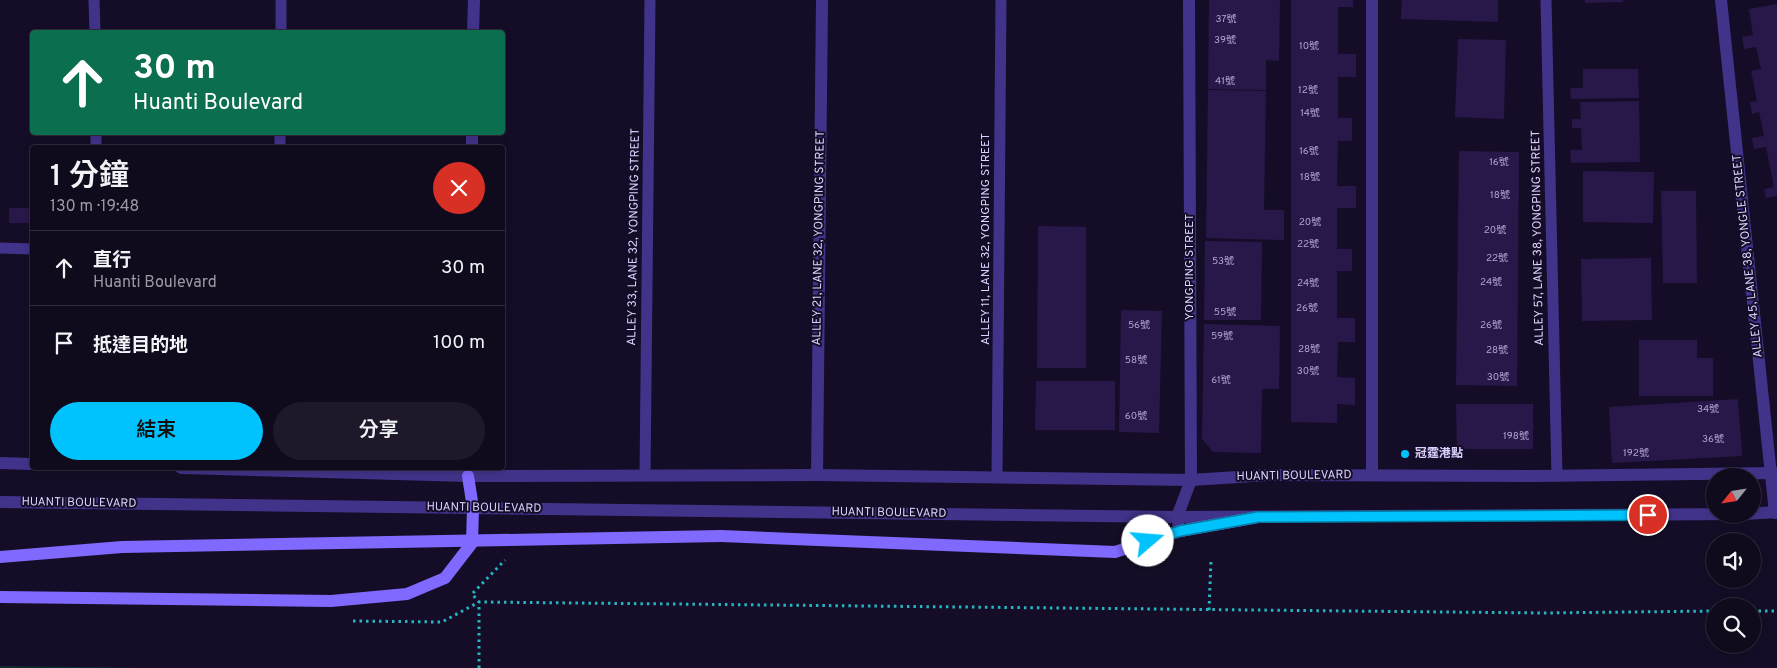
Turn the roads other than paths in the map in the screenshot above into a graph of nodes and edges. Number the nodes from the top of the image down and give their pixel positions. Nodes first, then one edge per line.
1 (94, 0) edge
2 (281, 0) edge
3 (474, 0) edge
4 (650, 0) edge
5 (822, 0) edge
6 (1001, 0) edge
7 (1189, 0) edge
8 (1372, 0) edge
9 (1546, 0) edge
10 (1721, 0) edge
11 (94, 30) edge
12 (281, 30) edge
13 (473, 30) edge
14 (0, 248) edge
15 (30, 249) edge
16 (0, 463) edge
17 (30, 464) edge
18 (341, 470) edge
19 (468, 472) edge
20 (1774, 473) edge
21 (645, 475) junction
22 (817, 475) junction
23 (1372, 475) junction
24 (1557, 476) junction
25 (998, 477) junction
26 (1190, 480) junction
27 (0, 502) edge
28 (473, 508) junction
29 (1776, 513) edge
30 (1177, 517) junction
31 (1258, 517) junction
32 (1180, 531) junction
33 (0, 558) edge
34 (0, 597) edge

1 - 11 lane
2 - 12 lane
3 - 13 street
4 - 21 lane, ALLEY 33, LANE 32, YONGPING STREET
5 - 22 street, ALLEY 21, LANE 32, YONGPING STREET
6 - 25 lane, ALLEY 11, LANE 32, YONGPING STREET
7 - 26 street, YONGPING STREET
8 - 23 street
9 - 24 lane, ALLEY 57, LANE 38, YONGPING STREET
10 - 20 street, ALLEY 45, LANE 38, YONGLE STREET
14 - 15 lane
16 - 17 street
18 - 19 street, HUANTI BOULEVARD
19 - 21 street, HUANTI BOULEVARD
19 - 28 main road
20 - 24 street, HUANTI BOULEVARD
20 - 29 street, ALLEY 45, LANE 38, YONGLE STREET
21 - 22 street, HUANTI BOULEVARD
22 - 25 street, HUANTI BOULEVARD
23 - 24 street, HUANTI BOULEVARD
23 - 26 street, HUANTI BOULEVARD
25 - 26 street, HUANTI BOULEVARD
26 - 30 street, YONGPING STREET
27 - 28 street, HUANTI BOULEVARD
28 - 30 street, HUANTI BOULEVARD
28 - 34 main road
29 - 31 street, HUANTI BOULEVARD
30 - 31 street, HUANTI BOULEVARD
30 - 32 street
31 - 32 main road
32 - 33 main road, bridge

